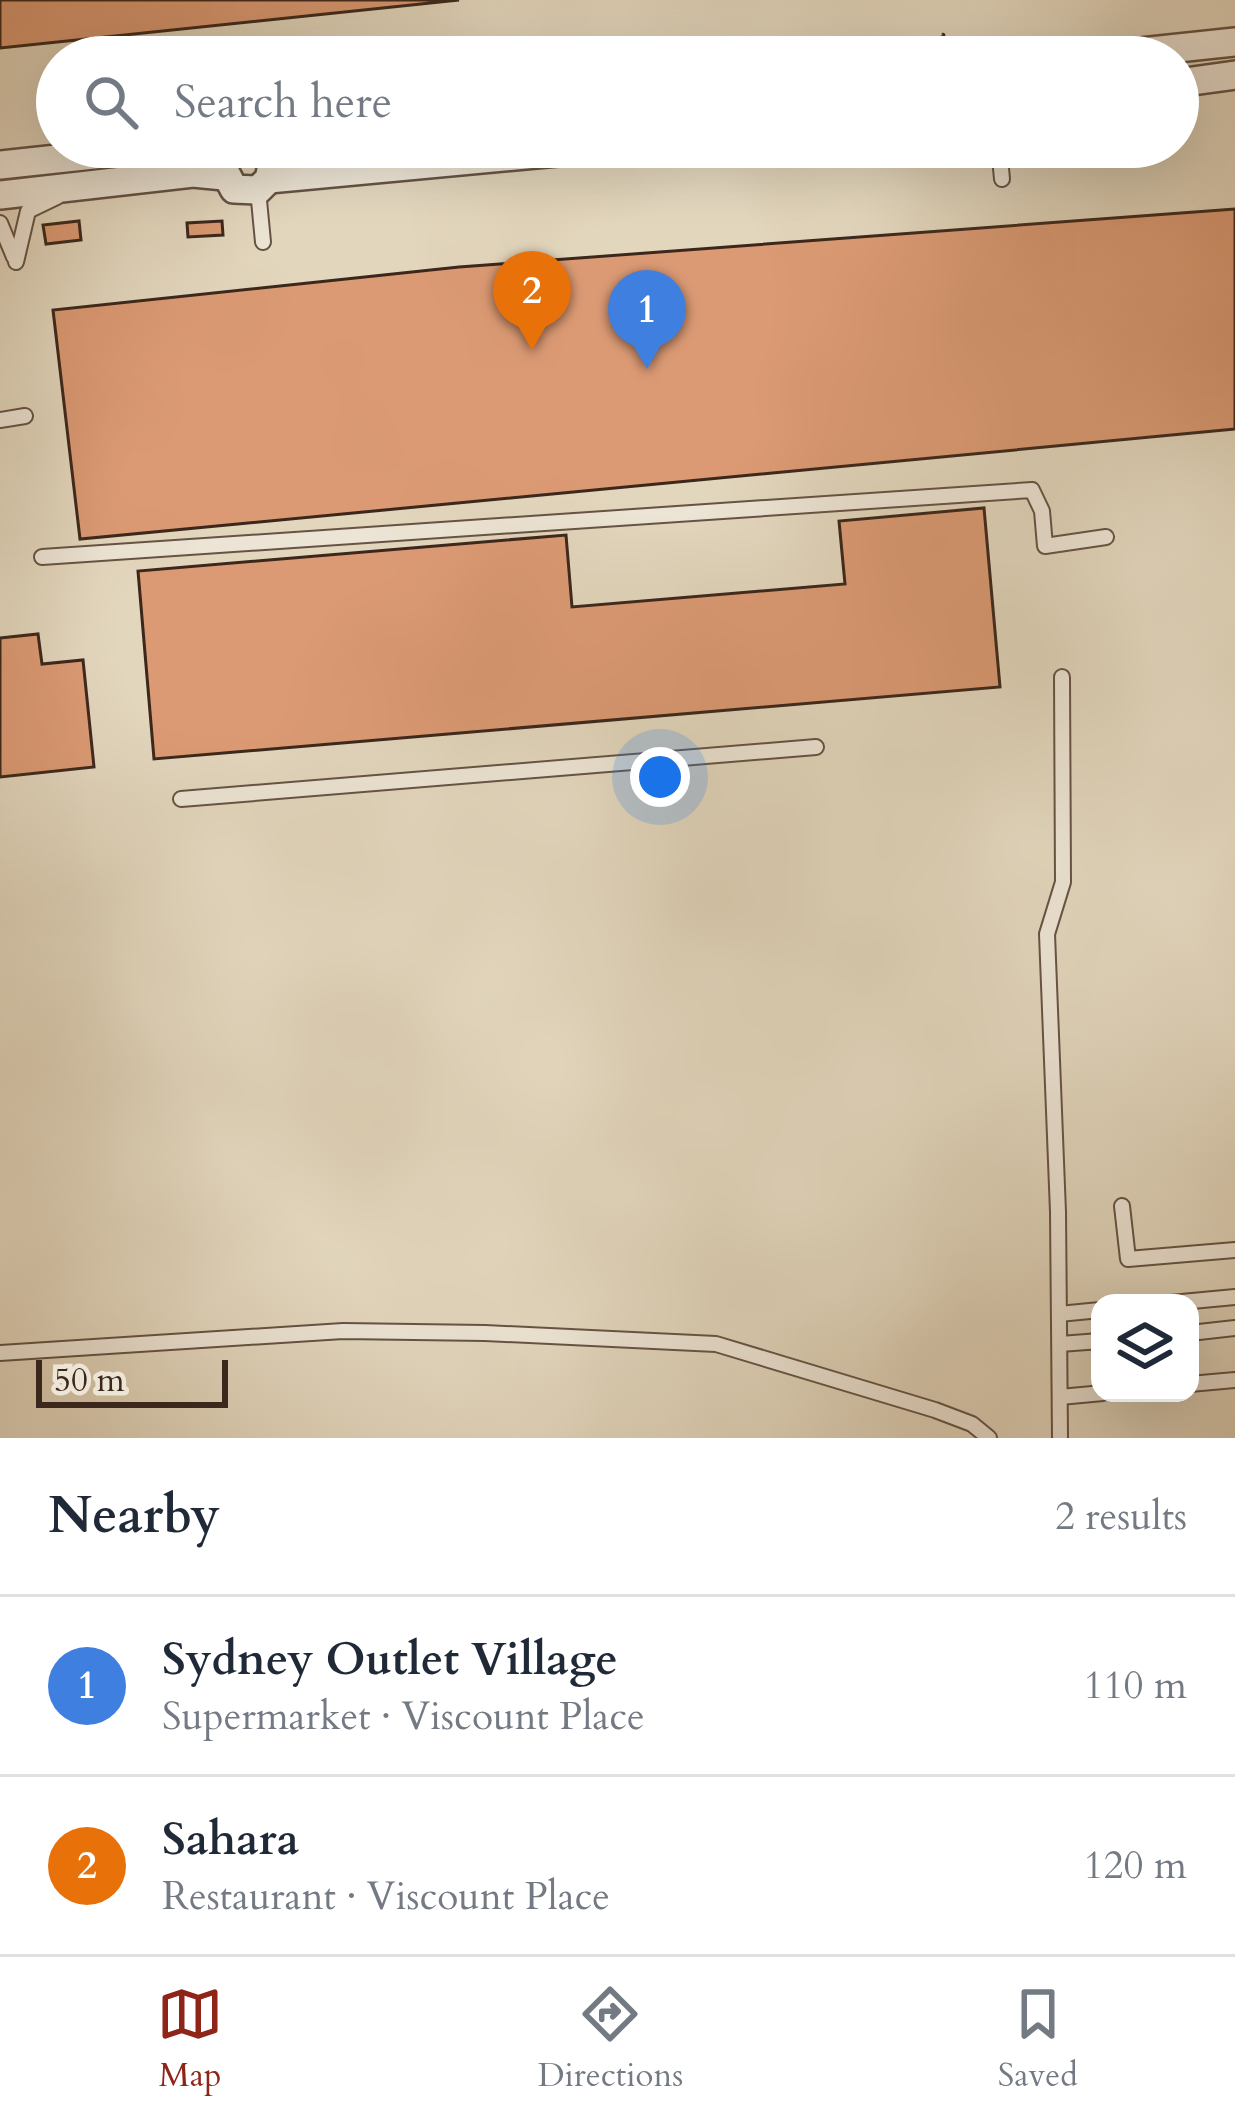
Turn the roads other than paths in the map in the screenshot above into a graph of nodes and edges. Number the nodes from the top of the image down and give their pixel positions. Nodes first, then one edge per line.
1 (1235, 42) edge
2 (1199, 46) edge
3 (1235, 75) edge
4 (1199, 80) edge
5 (36, 161) edge
6 (0, 165) edge
7 (202, 168) edge
8 (226, 168) edge
9 (270, 168) edge
10 (414, 168) edge
11 (1001, 168) edge
12 (1002, 179) dead end
13 (94, 184) junction
14 (264, 184) junction
15 (0, 195) edge
16 (0, 223) edge
17 (263, 242) dead end
18 (25, 416) dead end
19 (0, 421) edge
20 (1106, 538) dead end
21 (41, 557) dead end
22 (1062, 677) dead end
23 (816, 747) dead end
24 (181, 799) dead end
25 (1122, 1206) dead end
26 (1235, 1250) edge
27 (1235, 1297) edge
28 (1199, 1300) edge
29 (1091, 1311) edge
30 (1059, 1314) junction
31 (1235, 1328) edge
32 (1199, 1332) edge
33 (1091, 1342) edge
34 (1060, 1344) junction
35 (0, 1354) edge
36 (1235, 1380) edge
37 (1199, 1383) edge
38 (1091, 1394) edge
39 (1060, 1397) junction
40 (989, 1438) edge
41 (1060, 1438) edge

1 - 2 street
3 - 4 street
5 - 6 street
7 - 13 street
8 - 14 street
9 - 14 street
10 - 14 street
11 - 12 lane
13 - 15 street
13 - 16 lane
14 - 17 lane
18 - 19 lane
20 - 21 lane
22 - 30 lane
23 - 24 lane
25 - 26 lane
27 - 28 lane
29 - 30 lane
30 - 34 lane
31 - 32 lane
33 - 34 lane
34 - 39 lane
35 - 40 lane
36 - 37 lane
38 - 39 lane
39 - 41 lane

